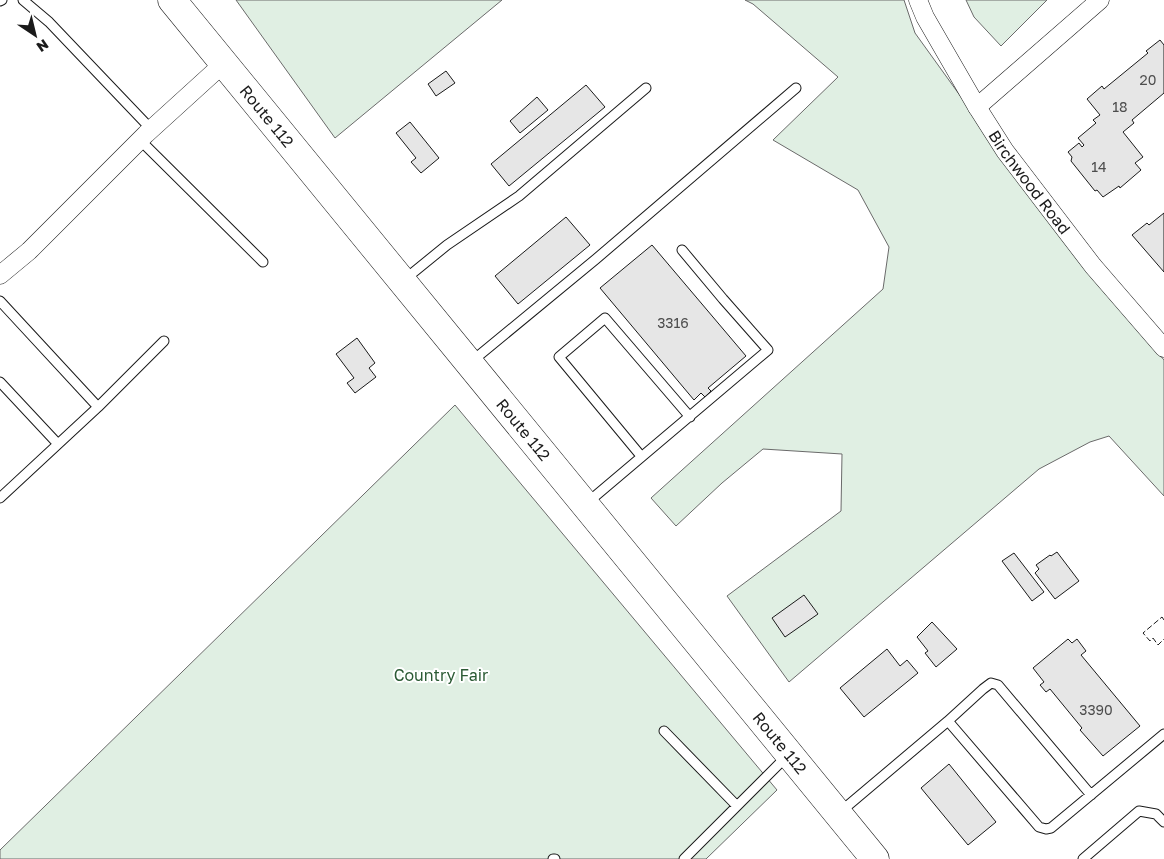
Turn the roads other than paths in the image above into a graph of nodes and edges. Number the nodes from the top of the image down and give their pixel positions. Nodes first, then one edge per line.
1 (23, 0) edge
2 (172, 0) edge
3 (918, 0) edge
4 (1100, 0) edge
5 (223, 64) junction
6 (646, 88) dead end
7 (796, 88) dead end
8 (977, 107) junction
9 (146, 134) junction
10 (682, 250) dead end
11 (263, 262) dead end
12 (0, 275) edge
13 (402, 282) junction
14 (0, 301) edge
15 (164, 341) dead end
16 (1162, 342) edge
17 (469, 364) junction
18 (0, 382) edge
19 (98, 406) junction
20 (690, 417) junction
21 (58, 443) junction
22 (641, 456) junction
23 (0, 498) edge
24 (585, 505) junction
25 (948, 720) junction
26 (664, 731) dead end
27 (1164, 734) edge
28 (789, 754) junction
29 (1091, 795) junction
30 (737, 806) junction
31 (838, 814) junction
32 (1164, 822) edge
33 (684, 859) edge
34 (875, 859) edge
35 (1083, 859) edge

1 - 9 lane
2 - 5 main road, Route 112
3 - 8 street, Birchwood Road
4 - 8 street
5 - 9 street
5 - 13 main road, Route 112
6 - 13 lane
7 - 17 lane
8 - 16 street, Birchwood Road
9 - 11 lane
9 - 12 street
10 - 20 lane
13 - 17 main road, Route 112
14 - 19 lane
15 - 19 lane
17 - 24 main road, Route 112
18 - 21 lane
19 - 21 lane
20 - 22 lane
20 - 22 lane
21 - 23 lane
22 - 24 lane
24 - 28 main road, Route 112
25 - 29 lane
25 - 29 lane
25 - 31 lane
26 - 30 lane
27 - 29 lane
28 - 30 lane
28 - 31 main road, Route 112
30 - 33 lane
31 - 34 main road, Route 112
32 - 35 lane

